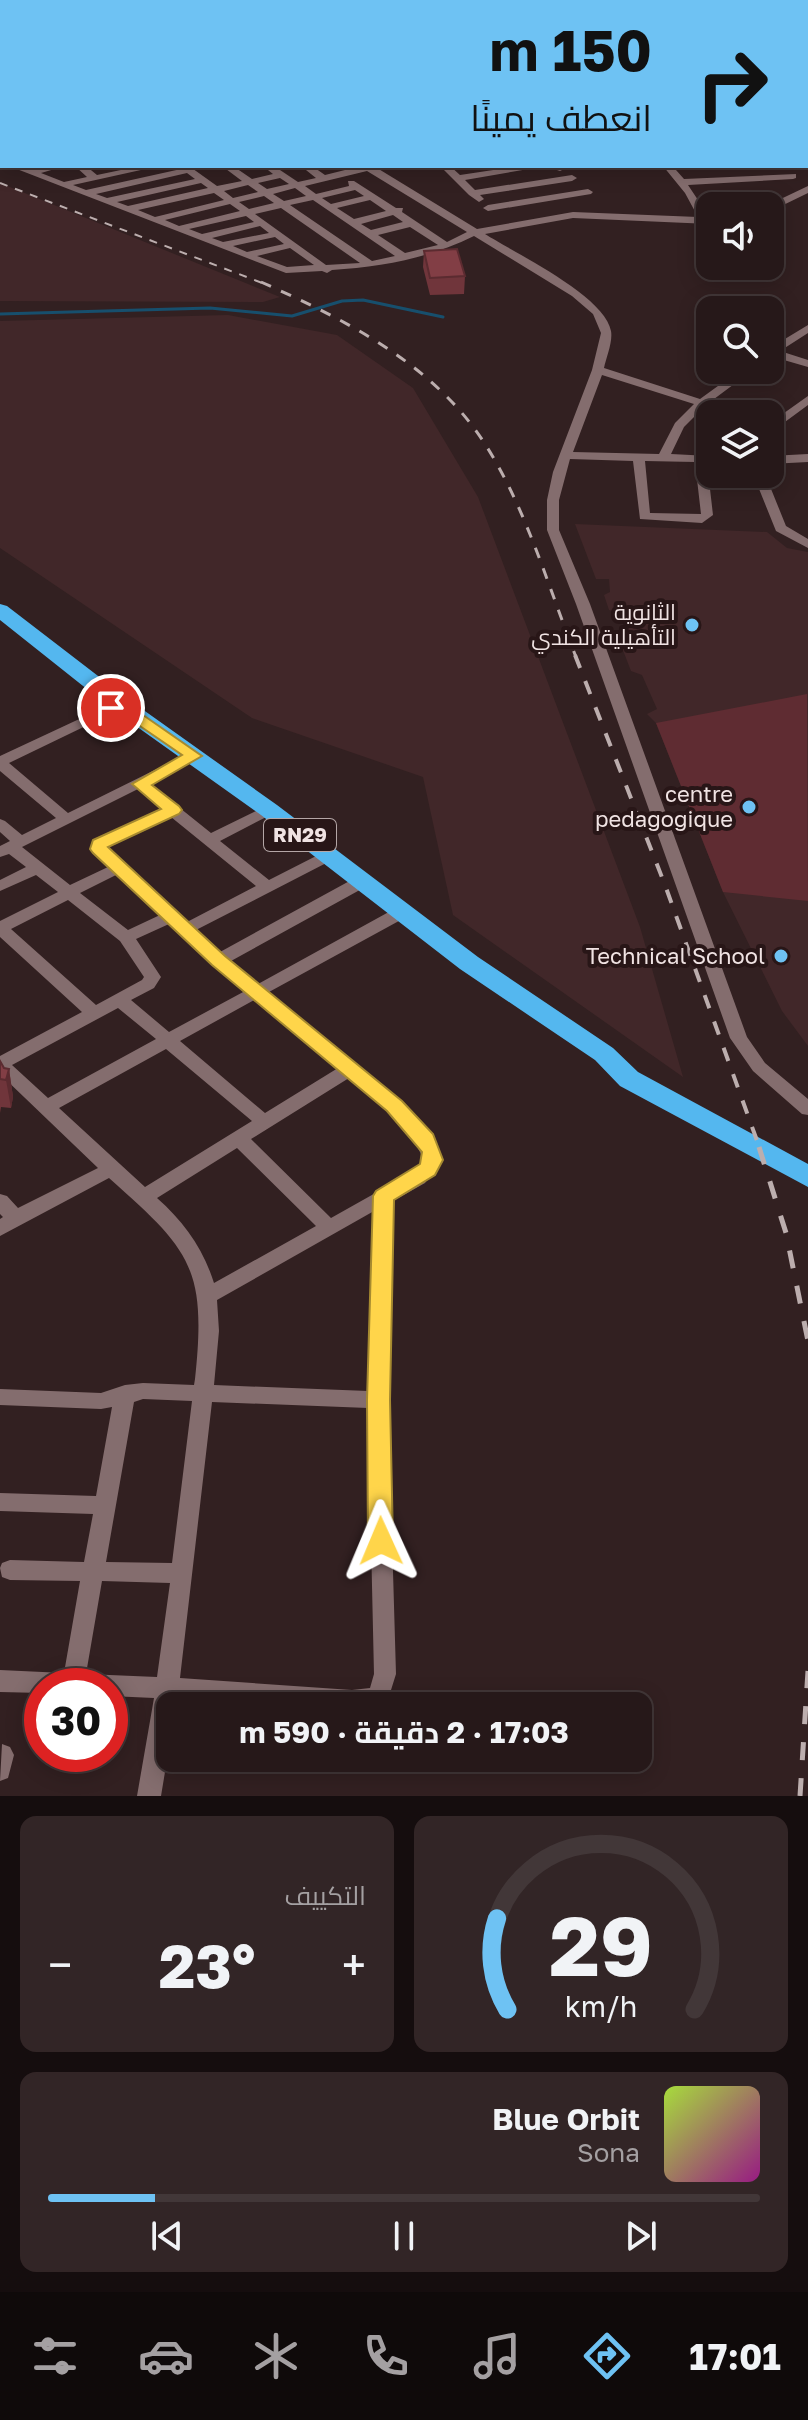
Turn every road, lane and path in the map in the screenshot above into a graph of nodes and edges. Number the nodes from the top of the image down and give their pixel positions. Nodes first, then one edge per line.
1 (20, 168) edge
2 (50, 168) edge
3 (82, 168) edge
4 (153, 168) edge
5 (186, 168) edge
6 (230, 168) edge
7 (271, 168) edge
8 (309, 168) edge
9 (367, 168) edge
10 (371, 168) edge
11 (447, 168) edge
12 (527, 168) edge
13 (562, 168) edge
14 (671, 168) edge
15 (117, 170) edge
16 (792, 171) edge
17 (31, 172) junction
18 (281, 175) junction
19 (161, 176) junction
20 (340, 176) junction
21 (458, 178) junction
22 (572, 178) junction
23 (96, 179) junction
24 (203, 180) junction
25 (325, 180) junction
26 (136, 182) junction
27 (250, 182) junction
28 (682, 182) junction
29 (63, 184) junction
30 (298, 186) junction
31 (357, 187) junction
32 (215, 189) junction
33 (805, 190) edge
34 (87, 193) junction
35 (266, 193) junction
36 (472, 193) junction
37 (315, 197) junction
38 (371, 197) junction
39 (107, 201) junction
40 (232, 201) junction
41 (420, 201) junction
42 (784, 201) edge
43 (597, 202) junction
44 (696, 204) edge
45 (282, 205) junction
46 (329, 207) junction
47 (488, 208) junction
48 (129, 209) junction
49 (247, 213) junction
50 (395, 213) junction
51 (696, 219) edge
52 (154, 220) junction
53 (262, 223) junction
54 (352, 223) junction
55 (412, 223) junction
56 (509, 228) junction
57 (177, 229) junction
58 (473, 233) junction
59 (277, 234) junction
60 (369, 234) junction
61 (199, 238) junction
62 (291, 245) junction
63 (221, 246) junction
64 (446, 246) junction
65 (245, 255) junction
66 (404, 257) junction
67 (370, 265) junction
68 (327, 270) junction
69 (808, 328) edge
70 (784, 344) edge
71 (784, 356) edge
72 (808, 364) edge
73 (598, 370) junction
74 (728, 384) edge
75 (808, 399) edge
76 (706, 400) edge
77 (696, 401) edge
78 (696, 409) edge
79 (784, 418) edge
80 (565, 455) junction
81 (639, 457) junction
82 (663, 458) junction
83 (808, 458) edge
84 (696, 459) edge
85 (784, 459) edge
86 (706, 488) edge
87 (764, 488) edge
88 (808, 544) edge
89 (0, 610) edge
90 (120, 704) junction
91 (194, 756) junction
92 (0, 762) edge
93 (141, 784) junction
94 (173, 810) junction
95 (269, 810) junction
96 (67, 820) junction
97 (0, 824) edge
98 (210, 840) junction
99 (10, 847) edge
100 (328, 856) junction
101 (35, 869) junction
102 (120, 870) junction
103 (361, 882) junction
104 (0, 886) edge
105 (267, 887) junction
106 (69, 893) junction
107 (402, 912) junction
108 (172, 916) junction
109 (0, 928) edge
110 (186, 929) junction
111 (126, 937) junction
112 (219, 960) junction
113 (255, 991) junction
114 (120, 1000) junction
115 (94, 1013) junction
116 (168, 1040) junction
117 (0, 1064) edge
118 (350, 1069) junction
119 (48, 1106) junction
120 (808, 1109) edge
121 (264, 1122) junction
122 (239, 1139) junction
123 (111, 1169) junction
124 (806, 1170) edge
125 (145, 1196) junction
126 (384, 1196) junction
127 (0, 1201) edge
128 (8, 1223) edge
129 (329, 1227) junction
130 (208, 1296) junction
131 (125, 1393) junction
132 (202, 1393) junction
133 (0, 1397) edge
134 (378, 1400) junction
135 (0, 1502) edge
136 (105, 1505) junction
137 (10, 1570) dead end
138 (93, 1570) junction
139 (183, 1573) junction
140 (76, 1668) edge
141 (0, 1681) edge
142 (24, 1682) edge
143 (128, 1686) edge
144 (169, 1688) junction
145 (149, 1796) edge

1 - 17 street
2 - 17 street
3 - 23 street
4 - 19 street
5 - 19 street
5 - 24 street
6 - 27 street
7 - 18 street
8 - 25 street
9 - 20 street
10 - 41 street
11 - 21 street
12 - 21 street
13 - 22 street
14 - 28 street
15 - 23 street
15 - 26 street
16 - 28 street
16 - 33 street
17 - 29 street
18 - 27 street
18 - 30 street
19 - 26 street
20 - 25 street
20 - 31 street
21 - 36 street
22 - 36 street
22 - 43 street
23 - 29 street
24 - 32 street
24 - 39 street
25 - 30 street
26 - 34 street
27 - 32 street
27 - 35 street
28 - 44 street
29 - 34 street
30 - 35 street
30 - 37 street
31 - 37 street
31 - 38 street
32 - 40 street
32 - 48 street
33 - 42 street
34 - 39 street
35 - 40 street
35 - 45 street
36 - 47 street
37 - 45 street
37 - 46 street
38 - 46 street
38 - 50 street
39 - 48 street
40 - 49 street
40 - 52 street
41 - 50 street
41 - 58 street
43 - 47 street
43 - 51 street
43 - 56 street
45 - 49 street
45 - 67 street
46 - 54 street
47 - 56 street
48 - 52 street
49 - 53 street
49 - 57 street
50 - 54 street
50 - 55 street
52 - 57 street
53 - 59 street
53 - 61 street
54 - 60 street
55 - 60 street
55 - 64 street
56 - 58 street
57 - 61 street
58 - 64 street
58 - 73 street
59 - 62 street
59 - 63 street
60 - 66 street
61 - 63 street
62 - 65 street
62 - 68 street
63 - 65 street
64 - 66 street
65 - 68 street
66 - 67 street
67 - 68 street
69 - 70 street
71 - 72 street
73 - 77 street
73 - 80 street
74 - 76 street
75 - 79 street
78 - 82 street
80 - 81 street
80 - 120 street
81 - 82 street
81 - 86 street
82 - 84 street
83 - 85 street
87 - 88 street
89 - 90 highway, RN29
90 - 91 highway, RN29
90 - 92 street
91 - 93 street
91 - 95 highway, RN29
92 - 96 street
93 - 94 street
93 - 96 street
94 - 98 street
94 - 102 street
95 - 98 street
95 - 100 highway, RN29
96 - 99 street
97 - 99 street
98 - 105 street
99 - 101 street
100 - 103 highway, RN29
100 - 105 street
101 - 104 street
101 - 106 street
102 - 106 street
102 - 108 street
103 - 107 highway, RN29
103 - 112 street
105 - 110 street
106 - 109 street
106 - 111 street
107 - 113 street
107 - 124 highway, RN29
108 - 110 street
108 - 111 street
109 - 115 street
110 - 112 street
111 - 114 street
112 - 113 street
113 - 116 street
113 - 118 street
114 - 115 street
114 - 116 street
115 - 117 street
116 - 119 street
116 - 121 street
117 - 119 street
118 - 121 street
118 - 126 street
119 - 123 street
121 - 122 street
122 - 125 street
122 - 129 street
123 - 125 street
123 - 128 street
125 - 130 street
126 - 129 street
126 - 134 street
127 - 128 street
129 - 130 street
130 - 132 street
131 - 132 street
131 - 133 street
131 - 136 street
132 - 134 street
132 - 139 street
134 - 144 street
135 - 136 street
136 - 138 street
137 - 138 street
138 - 139 street
138 - 140 street
139 - 144 street
141 - 142 street
143 - 144 street
144 - 145 street

